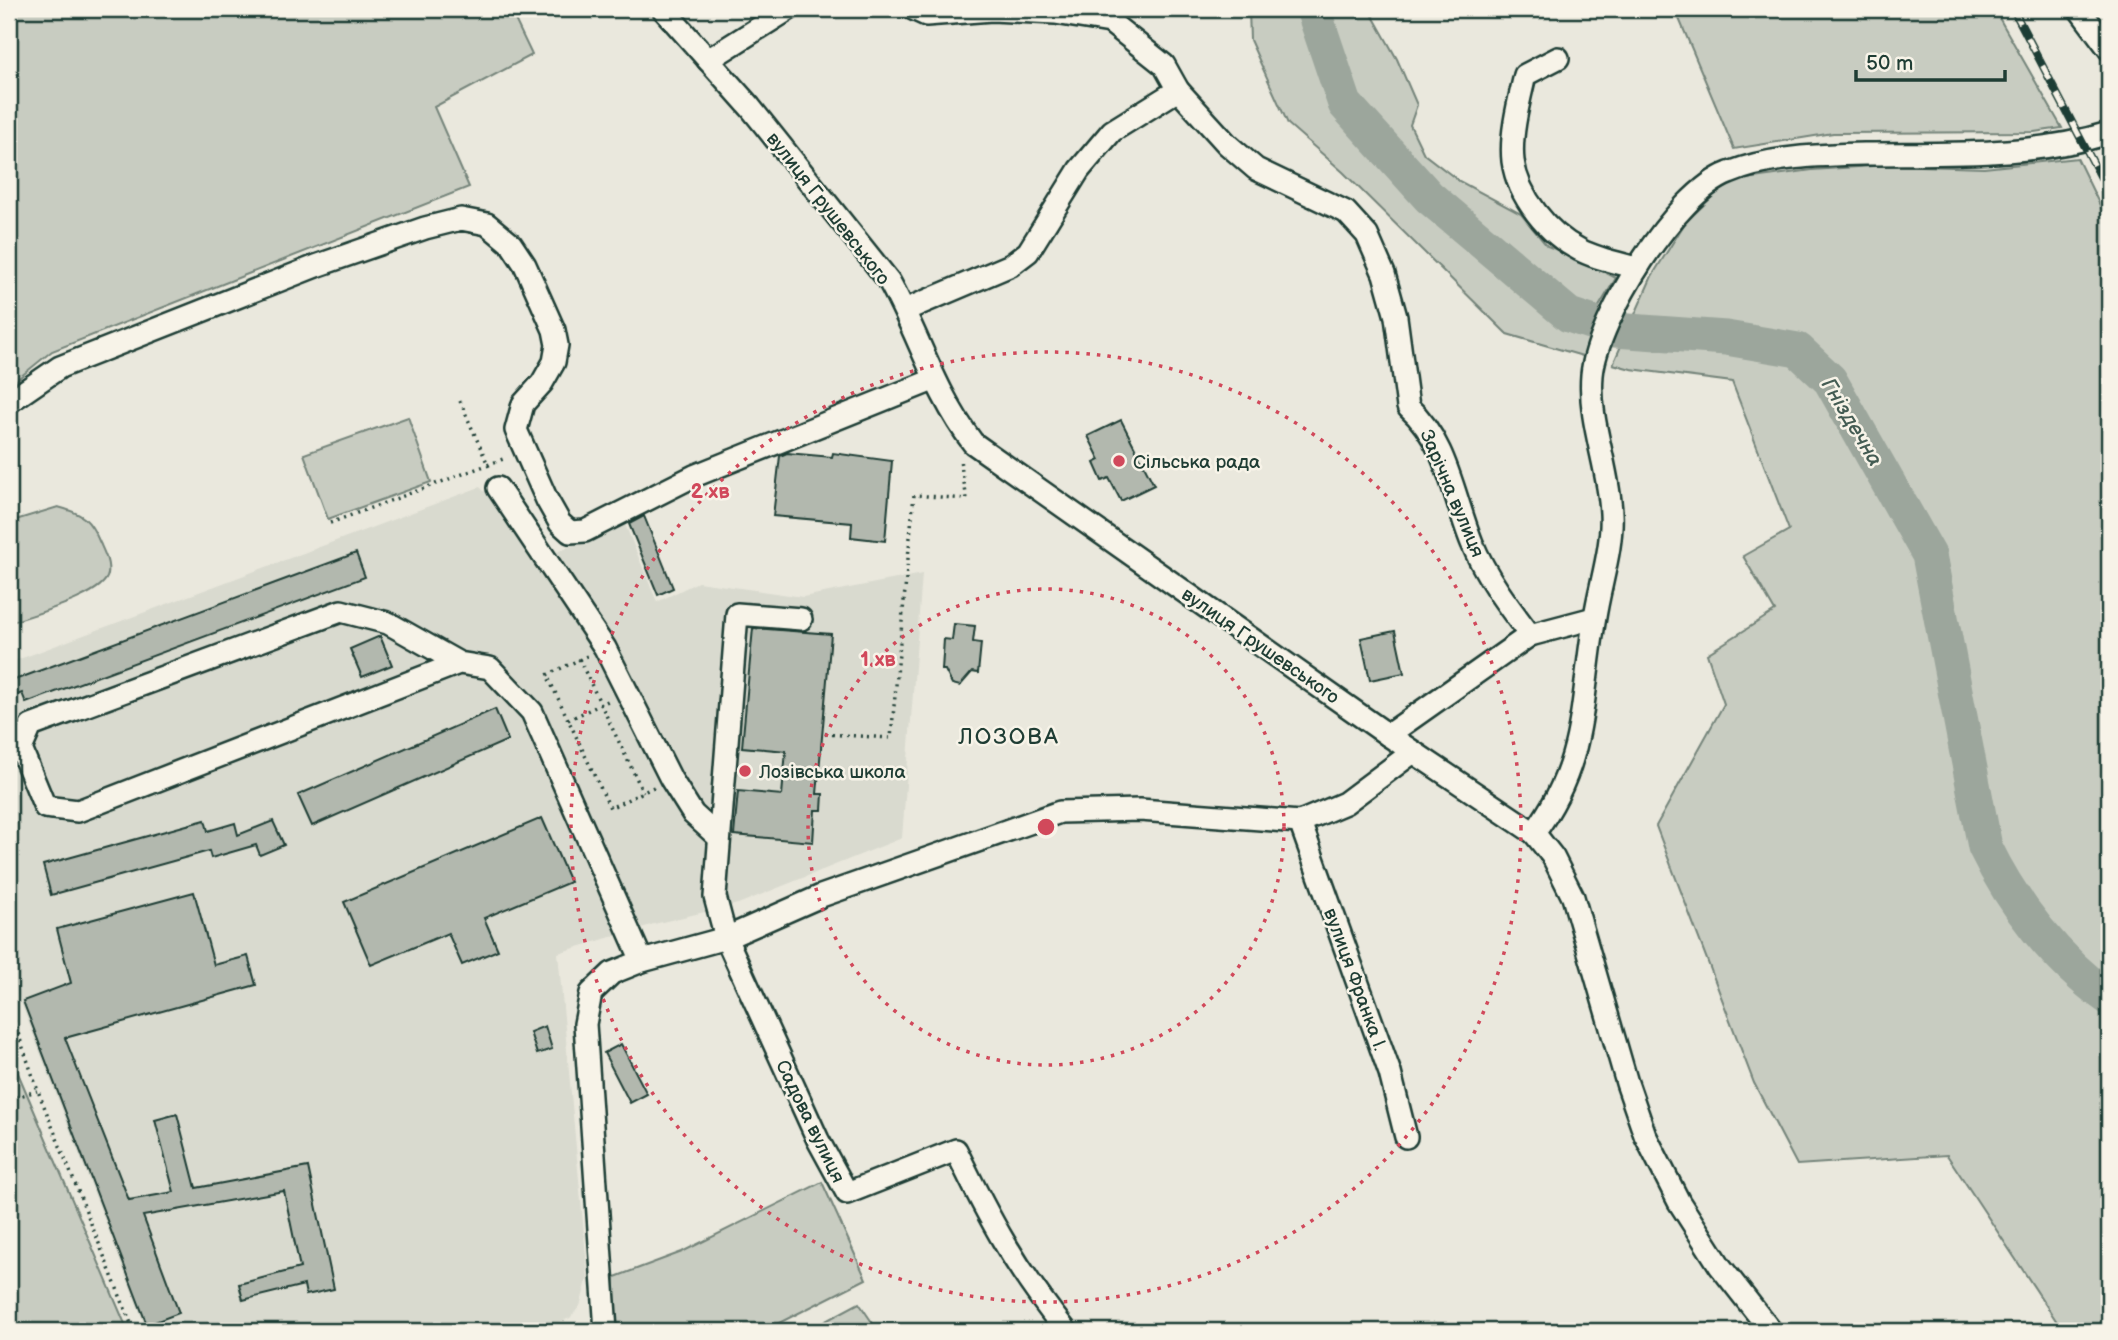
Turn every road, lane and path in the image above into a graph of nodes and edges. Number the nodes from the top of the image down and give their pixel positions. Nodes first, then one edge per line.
1 (663, 9) edge
2 (789, 9) edge
3 (913, 9) edge
4 (2079, 9) edge
5 (2109, 49) edge
6 (1558, 58) dead end
7 (708, 60) junction
8 (1178, 90) junction
9 (2109, 133) edge
10 (1637, 268) junction
11 (905, 310) junction
12 (933, 380) junction
13 (460, 401) dead end
14 (9, 402) edge
15 (524, 452) junction
16 (488, 464) junction
17 (498, 488) joint
18 (967, 499) dead end
19 (330, 523) dead end
20 (1594, 618) junction
21 (802, 619) dead end
22 (1530, 635) junction
23 (459, 663) junction
24 (629, 691) junction
25 (600, 704) junction
26 (568, 720) junction
27 (825, 734) dead end
28 (1388, 735) junction
29 (1413, 752) junction
30 (671, 779) junction
31 (643, 792) junction
32 (1300, 822) junction
33 (1534, 833) junction
34 (717, 835) junction
35 (726, 938) junction
36 (642, 961) junction
37 (9, 1007) edge
38 (38, 1091) junction
39 (9, 1099) edge
40 (1406, 1137) dead end
41 (134, 1331) edge
42 (606, 1331) edge
43 (1066, 1331) edge
44 (1771, 1331) edge

1 - 7 street, вулиця Грушевського
2 - 7 street
3 - 8 street, Зарічна вулиця
4 - 5 street
6 - 10 street
7 - 11 street, вулиця Грушевського
8 - 11 street
8 - 22 street, Зарічна вулиця
9 - 10 street
10 - 20 street
11 - 12 street, вулиця Грушевського
12 - 15 street
12 - 28 street, вулиця Грушевського
13 - 16 path
14 - 15 street
15 - 16 path
16 - 17 path
16 - 19 path
17 - 24 street
18 - 27 path
20 - 22 street
20 - 33 street
21 - 34 street
22 - 28 street
23 - 23 street
23 - 36 street
24 - 25 path
24 - 30 street
25 - 26 path
25 - 26 path
25 - 31 path
26 - 31 path
28 - 29 street, вулиця Грушевського
29 - 32 street
29 - 33 street, вулиця Грушевського
30 - 31 path
30 - 34 street
32 - 35 street
32 - 40 street, вулиця Франка І.
33 - 44 street, вулиця Грушевського
34 - 35 street
35 - 36 street
35 - 43 street, Садова вулиця
36 - 42 street
37 - 38 path
38 - 39 path
38 - 41 path

